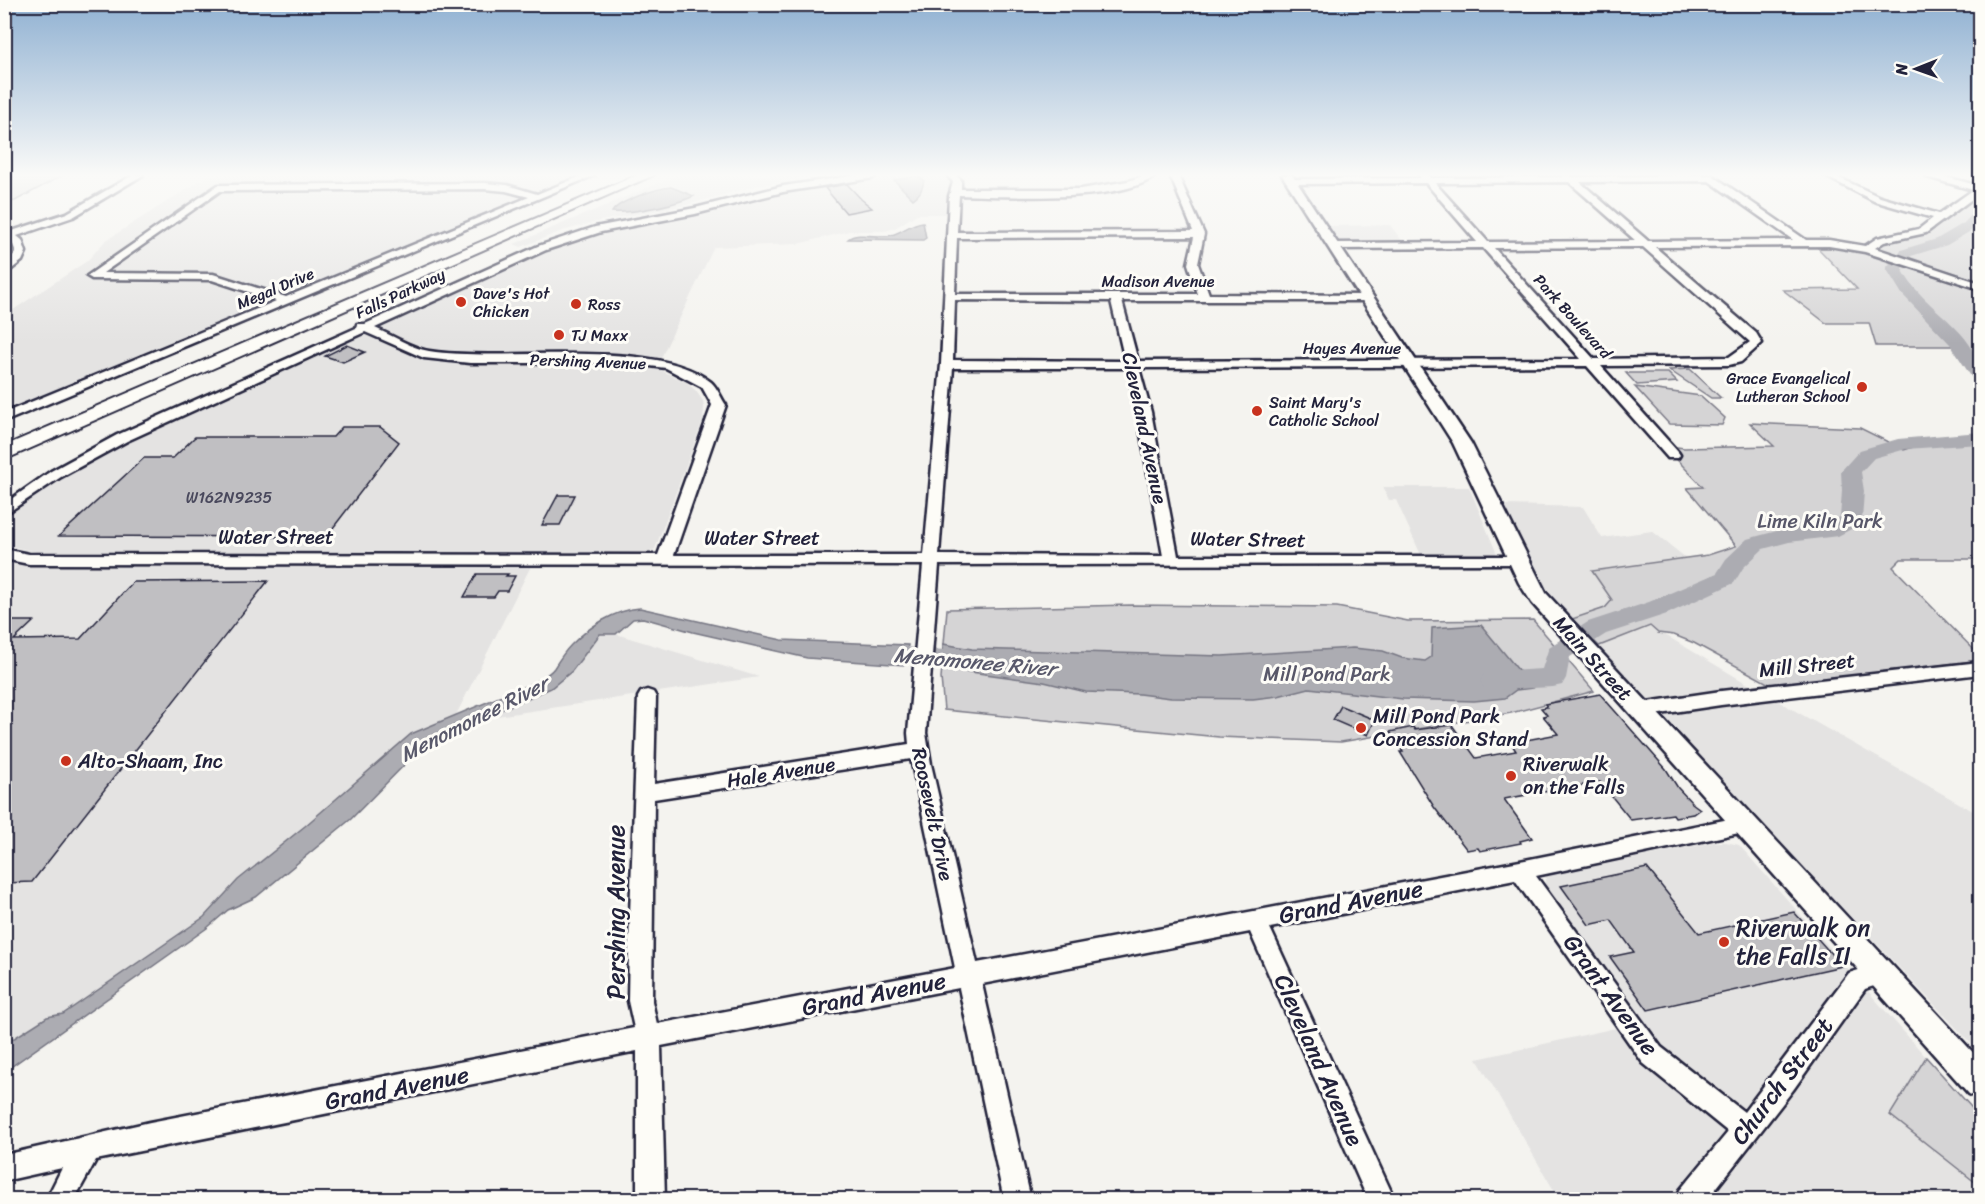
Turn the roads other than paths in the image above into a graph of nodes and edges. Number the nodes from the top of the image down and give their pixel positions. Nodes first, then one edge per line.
1 (156, 231) edge
2 (454, 231) edge
3 (488, 231) edge
4 (518, 231) edge
5 (573, 231) edge
6 (591, 231) edge
7 (952, 231) edge
8 (1197, 231) edge
9 (1324, 231) edge
10 (1474, 231) edge
11 (1632, 231) edge
12 (1787, 231) edge
13 (1921, 231) edge
14 (1199, 234) junction
15 (6, 235) edge
16 (952, 235) junction
17 (1802, 242) junction
18 (1646, 243) junction
19 (1485, 244) junction
20 (1333, 246) junction
21 (1867, 249) junction
22 (4, 272) edge
23 (1980, 286) edge
24 (949, 297) junction
25 (1116, 298) junction
26 (1205, 298) junction
27 (1366, 298) junction
28 (286, 301) junction
29 (360, 326) junction
30 (1593, 363) junction
31 (947, 364) junction
32 (1132, 364) junction
33 (1410, 365) junction
34 (4, 418) edge
35 (26, 427) dead end
36 (4, 454) edge
37 (1673, 455) dead end
38 (4, 498) edge
39 (4, 511) edge
40 (4, 554) edge
41 (931, 559) junction
42 (1171, 559) junction
43 (664, 560) junction
44 (1519, 561) junction
45 (1980, 668) edge
46 (647, 697) dead end
47 (1640, 710) junction
48 (919, 750) junction
49 (644, 794) junction
50 (1744, 824) junction
51 (1520, 870) junction
52 (1256, 921) junction
53 (1881, 974) junction
54 (969, 976) junction
55 (648, 1037) junction
56 (1980, 1083) edge
57 (1745, 1129) junction
58 (87, 1150) junction
59 (4, 1168) edge
60 (59, 1200) edge
61 (651, 1200) edge
62 (1018, 1200) edge
63 (1382, 1200) edge
64 (1690, 1200) edge

1 - 28 street
2 - 28 street, Megal Drive
3 - 35 highway
4 - 36 highway
5 - 29 street, Falls Parkway
6 - 29 street, Falls Parkway
7 - 16 street, Roosevelt Drive
8 - 14 street
9 - 20 main road, Main Street
10 - 19 street, Park Boulevard
11 - 18 street
12 - 17 street
13 - 21 street
14 - 16 street
14 - 26 street
15 - 22 street
16 - 24 street, Roosevelt Drive
17 - 18 street
17 - 21 street
18 - 19 street
18 - 30 street, Hayes Avenue
19 - 20 street
19 - 30 street, Park Boulevard
20 - 27 main road, Main Street
21 - 23 street
24 - 25 street, Madison Avenue
24 - 31 street, Roosevelt Drive
25 - 26 street, Madison Avenue
25 - 32 street, Cleveland Avenue
26 - 27 street, Madison Avenue
27 - 33 main road, Main Street
28 - 34 street, Megal Drive
29 - 38 street, Falls Parkway
29 - 39 street, Falls Parkway
29 - 43 street, Pershing Avenue
30 - 33 street, Hayes Avenue
30 - 37 street, Park Boulevard
31 - 32 street, Hayes Avenue
31 - 41 street, Roosevelt Drive
32 - 33 street, Hayes Avenue
32 - 42 street, Cleveland Avenue
33 - 44 main road, Main Street
40 - 43 street, Water Street
41 - 42 street, Water Street
41 - 43 street, Water Street
41 - 48 street, Roosevelt Drive
42 - 44 street, Water Street
44 - 47 main road, Main Street
45 - 47 street, Mill Street
46 - 49 street, Pershing Avenue
47 - 50 main road, Main Street
48 - 49 street, Hale Avenue
48 - 54 street, Roosevelt Drive
49 - 55 street, Pershing Avenue
50 - 51 street, Grand Avenue
50 - 53 main road, Main Street
51 - 52 street, Grand Avenue
51 - 57 street, Grant Avenue
52 - 54 street, Grand Avenue
52 - 63 street, Cleveland Avenue
53 - 56 main road, Main Street
53 - 57 street, Church Street
54 - 55 street, Grand Avenue
54 - 62 street, Roosevelt Drive
55 - 58 street, Grand Avenue
55 - 61 street, Pershing Avenue
57 - 64 street, Church Street
58 - 59 street, Grand Avenue
58 - 60 street

